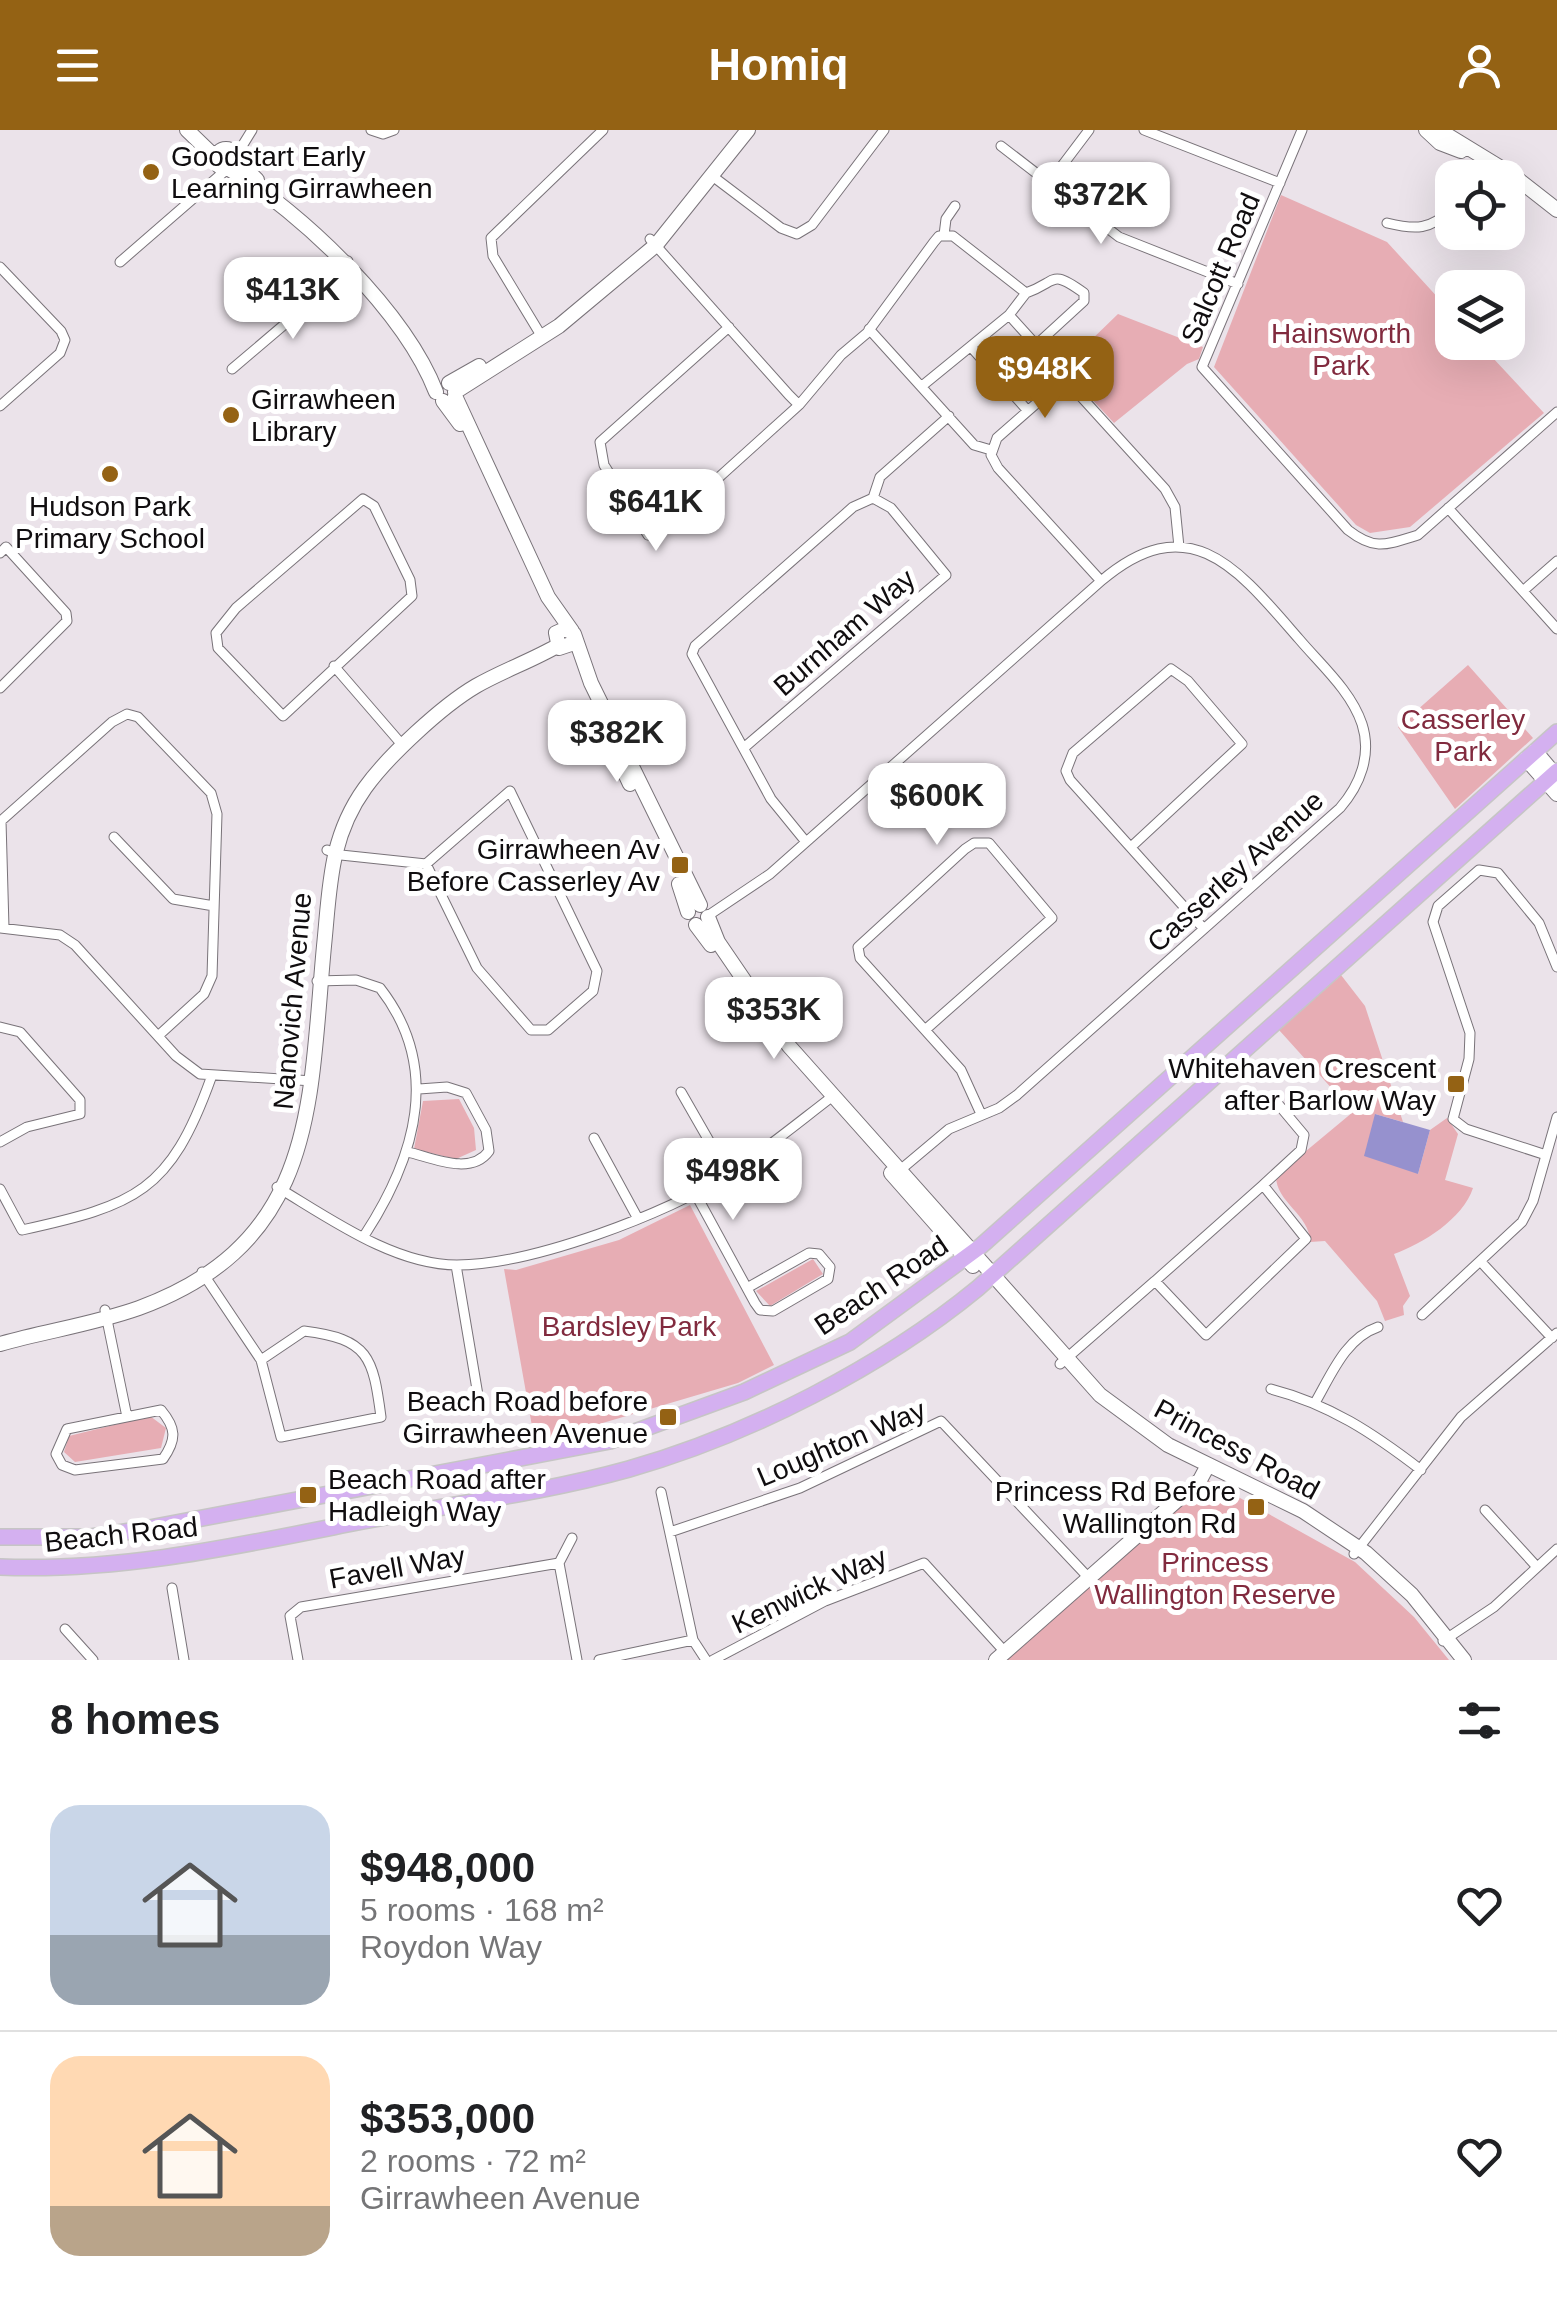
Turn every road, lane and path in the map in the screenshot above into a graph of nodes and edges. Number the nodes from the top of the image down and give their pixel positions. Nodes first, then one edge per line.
1 (187, 130) edge
2 (198, 130) edge
3 (252, 130) edge
4 (371, 130) edge
5 (394, 130) edge
6 (603, 130) edge
7 (739, 130) edge
8 (748, 130) edge
9 (884, 130) edge
10 (1089, 130) edge
11 (1144, 130) edge
12 (1302, 130) edge
13 (1426, 130) edge
14 (1439, 130) edge
15 (1001, 146) dead end
16 (226, 159) junction
17 (1469, 160) edge
18 (1474, 160) edge
19 (711, 174) junction
20 (1049, 183) junction
21 (1280, 183) junction
22 (1525, 192) edge
23 (1525, 194) edge
24 (955, 206) dead end
25 (1557, 210) edge
26 (1557, 221) edge
27 (1388, 223) dead end
28 (1435, 224) edge
29 (944, 236) junction
30 (653, 242) junction
31 (120, 262) dead end
32 (349, 265) junction
33 (0, 267) edge
34 (1238, 284) junction
35 (1026, 293) junction
36 (1009, 315) junction
37 (729, 327) junction
38 (869, 329) junction
39 (540, 334) junction
40 (1036, 344) junction
41 (971, 347) junction
42 (1057, 368) dead end
43 (232, 369) dead end
44 (922, 386) junction
45 (447, 391) junction
46 (0, 406) edge
47 (799, 406) junction
48 (1028, 411) junction
49 (1557, 412) edge
50 (949, 416) junction
51 (991, 450) junction
52 (873, 498) junction
53 (1448, 508) junction
54 (1180, 547) junction
55 (0, 553) edge
56 (1557, 561) edge
57 (1101, 581) junction
58 (1523, 591) junction
59 (1557, 629) edge
60 (563, 641) junction
61 (334, 666) junction
62 (0, 688) edge
63 (1557, 732) edge
64 (402, 745) junction
65 (746, 746) junction
66 (1531, 755) junction
67 (1553, 776) edge
68 (1557, 794) edge
69 (0, 820) edge
70 (114, 837) dead end
71 (806, 842) junction
72 (1131, 847) junction
73 (330, 851) junction
74 (426, 864) junction
75 (214, 906) junction
76 (701, 913) junction
77 (2, 928) edge
78 (1204, 929) junction
79 (1557, 967) edge
80 (318, 981) junction
81 (0, 1027) edge
82 (925, 1030) junction
83 (158, 1036) junction
84 (211, 1078) junction
85 (310, 1081) junction
86 (419, 1088) junction
87 (680, 1092) dead end
88 (830, 1098) junction
89 (1278, 1104) dead end
90 (981, 1114) junction
91 (1557, 1117) edge
92 (594, 1138) dead end
93 (0, 1142) edge
94 (408, 1152) junction
95 (1546, 1155) junction
96 (897, 1173) junction
97 (728, 1174) junction
98 (1263, 1185) junction
99 (0, 1188) edge
100 (278, 1188) junction
101 (695, 1193) junction
102 (637, 1217) junction
103 (364, 1236) junction
104 (969, 1255) junction
105 (1482, 1263) junction
106 (456, 1266) junction
107 (202, 1273) junction
108 (989, 1278) junction
109 (1155, 1281) junction
110 (747, 1288) junction
111 (106, 1314) junction
112 (1422, 1315) dead end
113 (1378, 1327) dead end
114 (1554, 1335) edge
115 (0, 1340) edge
116 (261, 1360) junction
117 (1063, 1362) junction
118 (1270, 1389) dead end
119 (1316, 1401) junction
120 (480, 1407) dead end
121 (127, 1416) junction
122 (1202, 1466) junction
123 (1420, 1470) junction
124 (661, 1492) dead end
125 (1485, 1510) dead end
126 (670, 1532) junction
127 (0, 1537) edge
128 (572, 1538) dead end
129 (1557, 1549) edge
130 (1356, 1551) junction
131 (559, 1562) junction
132 (0, 1567) edge
133 (1537, 1568) junction
134 (1087, 1576) junction
135 (172, 1588) dead end
136 (64, 1629) dead end
137 (692, 1640) junction
138 (1444, 1640) junction
139 (1000, 1656) edge
140 (93, 1660) edge
141 (184, 1660) edge
142 (298, 1660) edge
143 (577, 1660) edge
144 (598, 1660) edge
145 (709, 1660) edge
146 (1454, 1660) edge
147 (1464, 1660) edge

1 - 16 street
2 - 16 street
3 - 16 street
4 - 5 street
6 - 39 street
7 - 19 street
8 - 19 street
9 - 19 street
10 - 20 street
11 - 21 street
12 - 21 street, Salcott Road
13 - 17 street
14 - 18 street
15 - 20 street
16 - 31 street
16 - 32 street, Princess Road
19 - 30 street
20 - 34 street
21 - 34 street, Salcott Road
22 - 25 street
23 - 26 street
24 - 29 street
27 - 28 street
29 - 35 street
29 - 38 street
30 - 37 street
30 - 39 street
32 - 43 street
32 - 45 street, Princess Road
33 - 46 street
34 - 53 street, Salcott Road
35 - 36 street
35 - 40 street
36 - 40 street
36 - 41 street
37 - 47 street
37 - 47 street
38 - 44 street
38 - 47 street
39 - 45 street
40 - 42 street
41 - 44 street
41 - 48 street
44 - 50 street
45 - 60 street, Princess Road
48 - 51 street
48 - 54 street
49 - 53 street, Salcott Road
50 - 51 street
50 - 52 street
51 - 57 street
52 - 65 street
52 - 65 street, Burnham Way
53 - 58 street
54 - 57 street
54 - 78 street, Casserley Avenue
55 - 62 street
56 - 58 street
57 - 71 street
58 - 59 street
60 - 64 street, Nanovich Avenue
60 - 76 street, Princess Road
61 - 61 street
61 - 64 street
63 - 66 main road, Beach Road
64 - 73 street, Nanovich Avenue
65 - 71 street
66 - 67 street
66 - 104 main road, Beach Road
67 - 68 street
67 - 108 main road, Beach Road
69 - 75 street
69 - 77 street
70 - 75 street
71 - 76 street
72 - 72 street
72 - 78 street
73 - 74 street
73 - 80 street, Nanovich Avenue
74 - 74 street
75 - 83 street
76 - 88 street, Princess Road
77 - 83 street
78 - 90 street, Casserley Avenue
79 - 95 street
80 - 85 street, Nanovich Avenue
80 - 86 street
81 - 93 street
82 - 82 street
82 - 90 street
83 - 84 street
84 - 85 street
84 - 99 street
85 - 100 street, Nanovich Avenue
86 - 94 street
86 - 94 street
87 - 97 street
88 - 96 street, Princess Road
88 - 97 street
89 - 98 street
90 - 96 street, Casserley Avenue
91 - 95 street
92 - 102 street
94 - 103 street
95 - 105 street
96 - 104 street, Princess Road
97 - 101 street
98 - 109 street
98 - 109 street
100 - 103 street
100 - 107 street, Nanovich Avenue
101 - 102 street
101 - 110 street
102 - 106 street
103 - 106 street
104 - 108 street, Princess Road
104 - 127 main road, Beach Road
105 - 112 street
105 - 114 street
106 - 120 street
107 - 111 street, Nanovich Avenue
107 - 116 street
108 - 117 street, Princess Road
108 - 132 main road, Beach Road
109 - 117 street
110 - 110 street
111 - 115 street, Nanovich Avenue
111 - 121 street
113 - 119 street
114 - 123 street
116 - 116 street
117 - 122 street, Princess Road
118 - 119 street
119 - 123 street
121 - 121 street
122 - 130 street, Princess Road
122 - 134 street
123 - 130 street
124 - 126 street
125 - 133 street
126 - 134 street, Loughton Way
126 - 137 street
128 - 131 street
129 - 133 street
130 - 138 street, Princess Road
131 - 142 street, Favell Way
131 - 143 street
133 - 138 street
134 - 139 street
135 - 141 street
136 - 140 street
137 - 144 street
137 - 145 street
138 - 146 street, Princess Road
138 - 147 street, Princess Road
139 - 145 street, Kenwick Way

